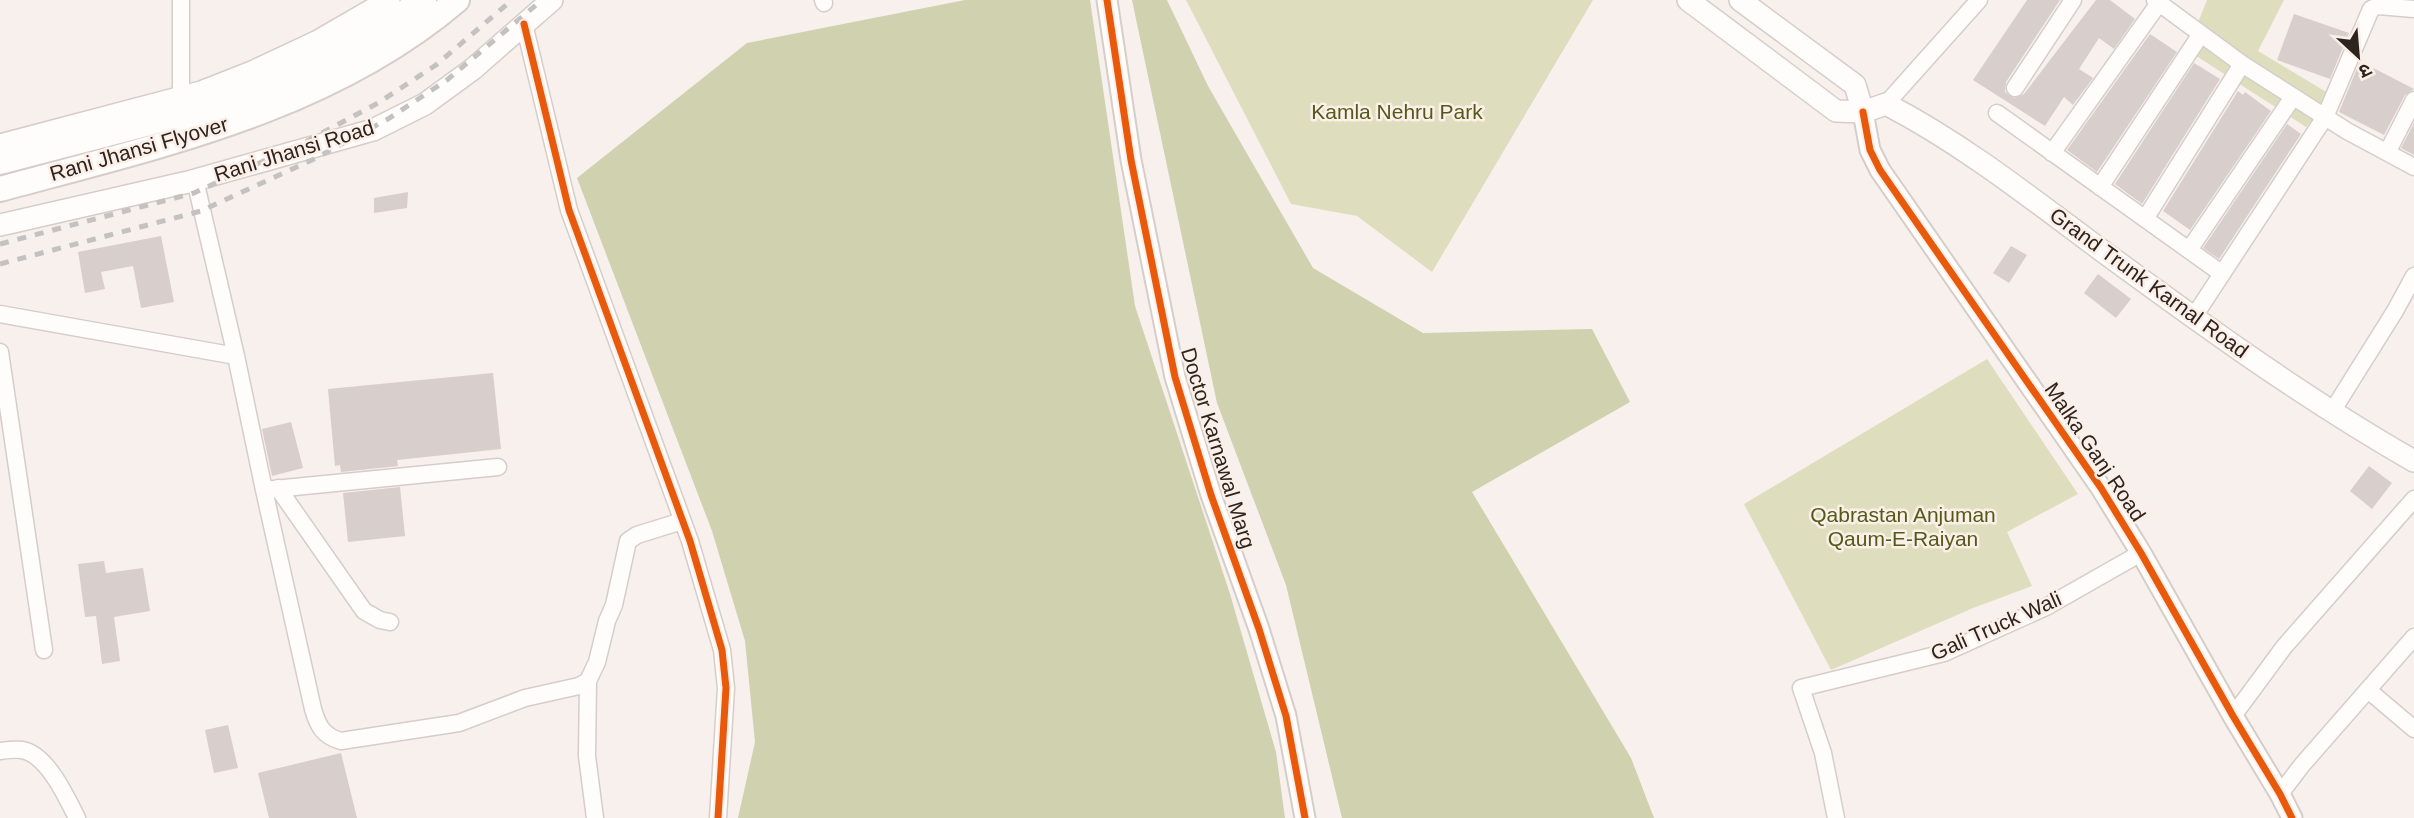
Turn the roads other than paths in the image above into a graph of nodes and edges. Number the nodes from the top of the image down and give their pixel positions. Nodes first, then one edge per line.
1 (181, 0) edge
2 (389, 0) edge
3 (424, 0) edge
4 (457, 0) edge
5 (552, 0) edge
6 (1107, 0) edge
7 (1688, 0) edge
8 (1740, 0) edge
9 (1979, 0) edge
10 (2073, 0) edge
11 (2157, 1) edge
12 (2414, 9) edge
13 (524, 24) junction
14 (2201, 34) junction
15 (2242, 64) junction
16 (2015, 88) dead end
17 (181, 97) junction
18 (2293, 97) junction
19 (2414, 100) edge
20 (1886, 104) junction
21 (1863, 112) junction
22 (1997, 113) dead end
23 (2325, 117) junction
24 (0, 145) edge
25 (2388, 151) junction
26 (2052, 153) junction
27 (0, 162) edge
28 (2414, 167) edge
29 (195, 180) junction
30 (2100, 187) junction
31 (0, 189) edge
32 (2145, 219) junction
33 (0, 225) edge
34 (2189, 250) junction
35 (2221, 273) junction
36 (2414, 276) edge
37 (0, 314) edge
38 (2193, 317) junction
39 (0, 352) edge
40 (236, 356) junction
41 (2333, 410) junction
42 (2409, 452) edge
43 (498, 467) dead end
44 (271, 489) junction
45 (2414, 499) edge
46 (682, 521) junction
47 (2141, 553) junction
48 (390, 621) dead end
49 (2414, 637) edge
50 (44, 650) dead end
51 (588, 681) junction
52 (2368, 690) junction
53 (2233, 716) junction
54 (2414, 729) edge
55 (0, 751) edge
56 (2280, 794) junction
57 (78, 818) edge
58 (595, 818) edge
59 (718, 818) edge
60 (1305, 818) edge
61 (1836, 818) edge
62 (2292, 818) edge

1 - 17 street
2 - 17 main road
3 - 27 main road, Rani Jhansi Flyover
4 - 31 main road, Rani Jhansi Flyover
5 - 13 main road, Rani Jhansi Road
6 - 60 street, Doctor Karnawal Marg
7 - 21 main road
8 - 21 main road
9 - 20 street
10 - 16 street
11 - 14 street
11 - 26 street
12 - 23 street
13 - 29 main road, Rani Jhansi Road
13 - 46 street
14 - 15 street
14 - 30 street
15 - 18 street
15 - 32 street
17 - 24 main road
18 - 23 street
18 - 34 street
19 - 25 street
20 - 21 main road
20 - 38 main road, Grand Trunk Karnal Road
21 - 47 street, Malka Ganj Road
22 - 26 street
23 - 25 street
23 - 35 street
25 - 28 street
26 - 30 street
29 - 33 main road, Rani Jhansi Road
29 - 40 street
30 - 32 street
32 - 34 street
34 - 35 street
35 - 38 street
36 - 41 street
37 - 40 street
38 - 41 main road, Grand Trunk Karnal Road
39 - 50 street
40 - 44 street
41 - 42 main road, Grand Trunk Karnal Road
43 - 44 street
44 - 48 street
44 - 51 street
45 - 53 street
46 - 51 street
46 - 59 street
47 - 53 street, Malka Ganj Road
47 - 61 street, Gali Truck Wali
49 - 52 street
51 - 58 street
52 - 54 street
52 - 56 street
53 - 56 street, Malka Ganj Road
55 - 57 street
56 - 62 street, Malka Ganj Road

